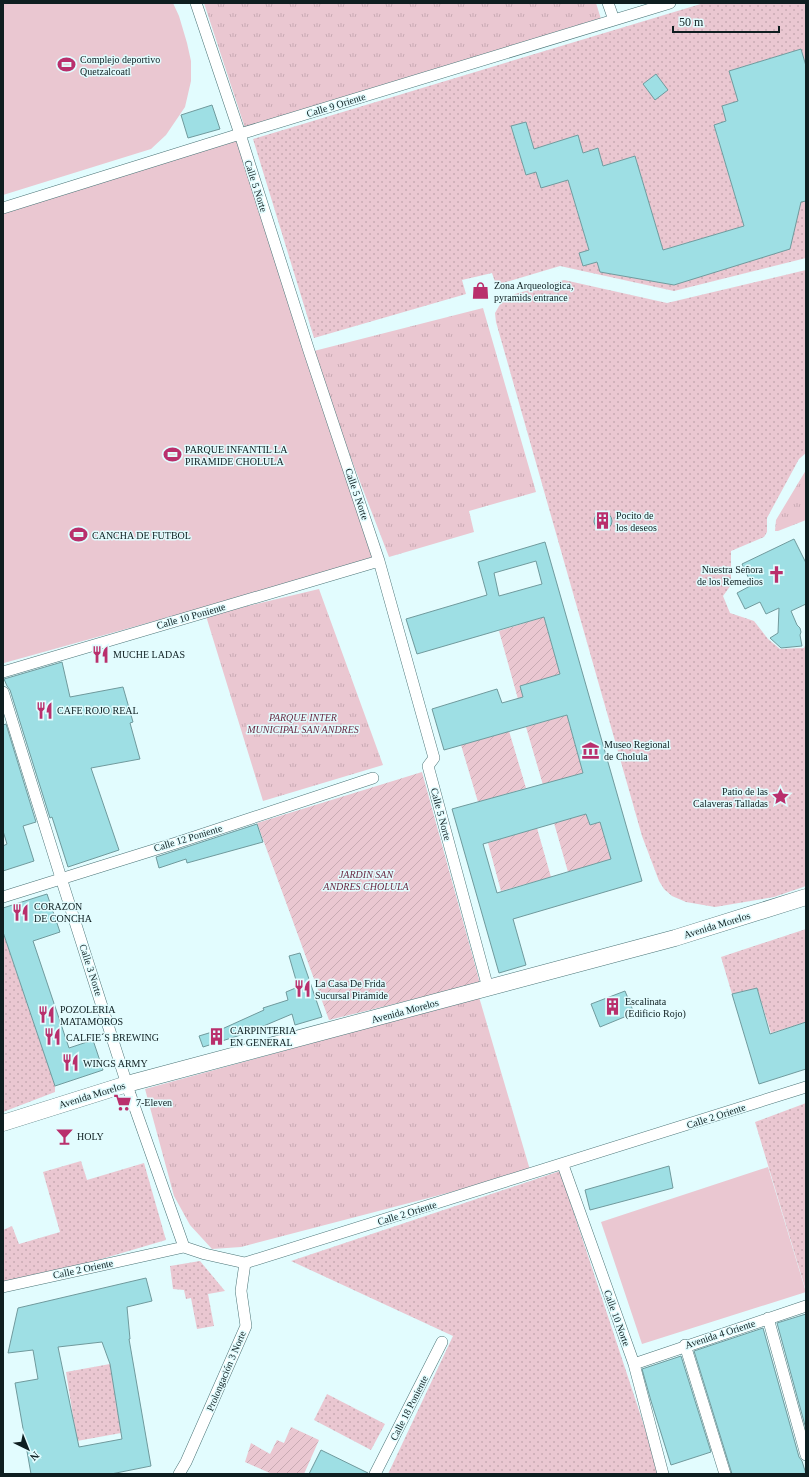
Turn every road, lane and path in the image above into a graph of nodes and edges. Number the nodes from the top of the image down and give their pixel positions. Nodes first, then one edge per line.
1 (196, 3) edge
2 (608, 3) edge
3 (670, 3) edge
4 (614, 20) junction
5 (240, 134) junction
6 (3, 208) edge
7 (379, 561) junction
8 (3, 672) edge
9 (3, 692) edge
10 (373, 778) dead end
11 (61, 878) junction
12 (3, 896) edge
13 (806, 898) edge
14 (488, 988) junction
15 (127, 1084) junction
16 (806, 1087) edge
17 (3, 1123) edge
18 (563, 1165) junction
19 (184, 1246) junction
20 (245, 1263) junction
21 (3, 1287) edge
22 (806, 1306) edge
23 (768, 1318) junction
24 (442, 1342) dead end
25 (685, 1345) junction
26 (634, 1364) junction
27 (806, 1455) edge
28 (179, 1474) edge
29 (375, 1474) edge
30 (663, 1474) edge
31 (725, 1474) edge

1 - 5 street, Calle 5 Norte
2 - 4 street
3 - 4 street, Calle 9 Oriente
4 - 5 street, Calle 9 Oriente
5 - 6 street, Calle 9 Oriente
5 - 7 street, Calle 5 Norte
7 - 8 street, Calle 10 Poniente
7 - 14 street, Calle 5 Norte
9 - 11 street, Calle 3 Norte
10 - 11 street, Calle 12 Poniente
11 - 12 street, Calle 12 Poniente
11 - 15 street, Calle 3 Norte
13 - 14 main road, Avenida Morelos
14 - 15 main road, Avenida Morelos
15 - 17 main road, Avenida Morelos
15 - 19 street, Calle 3 Norte
16 - 18 street, Calle 2 Oriente
18 - 20 street, Calle 2 Oriente
18 - 26 street, Calle 10 Norte
19 - 20 street, Calle 2 Oriente
19 - 21 street, Calle 2 Oriente
20 - 28 street, Prolongación 3 Norte
22 - 23 street, Avenida 4 Oriente
23 - 25 street, Avenida 4 Oriente
23 - 27 street
24 - 29 street, Calle 18 Poniente
25 - 26 street, Avenida 4 Oriente
25 - 31 street
26 - 30 street, Calle 10 Norte

